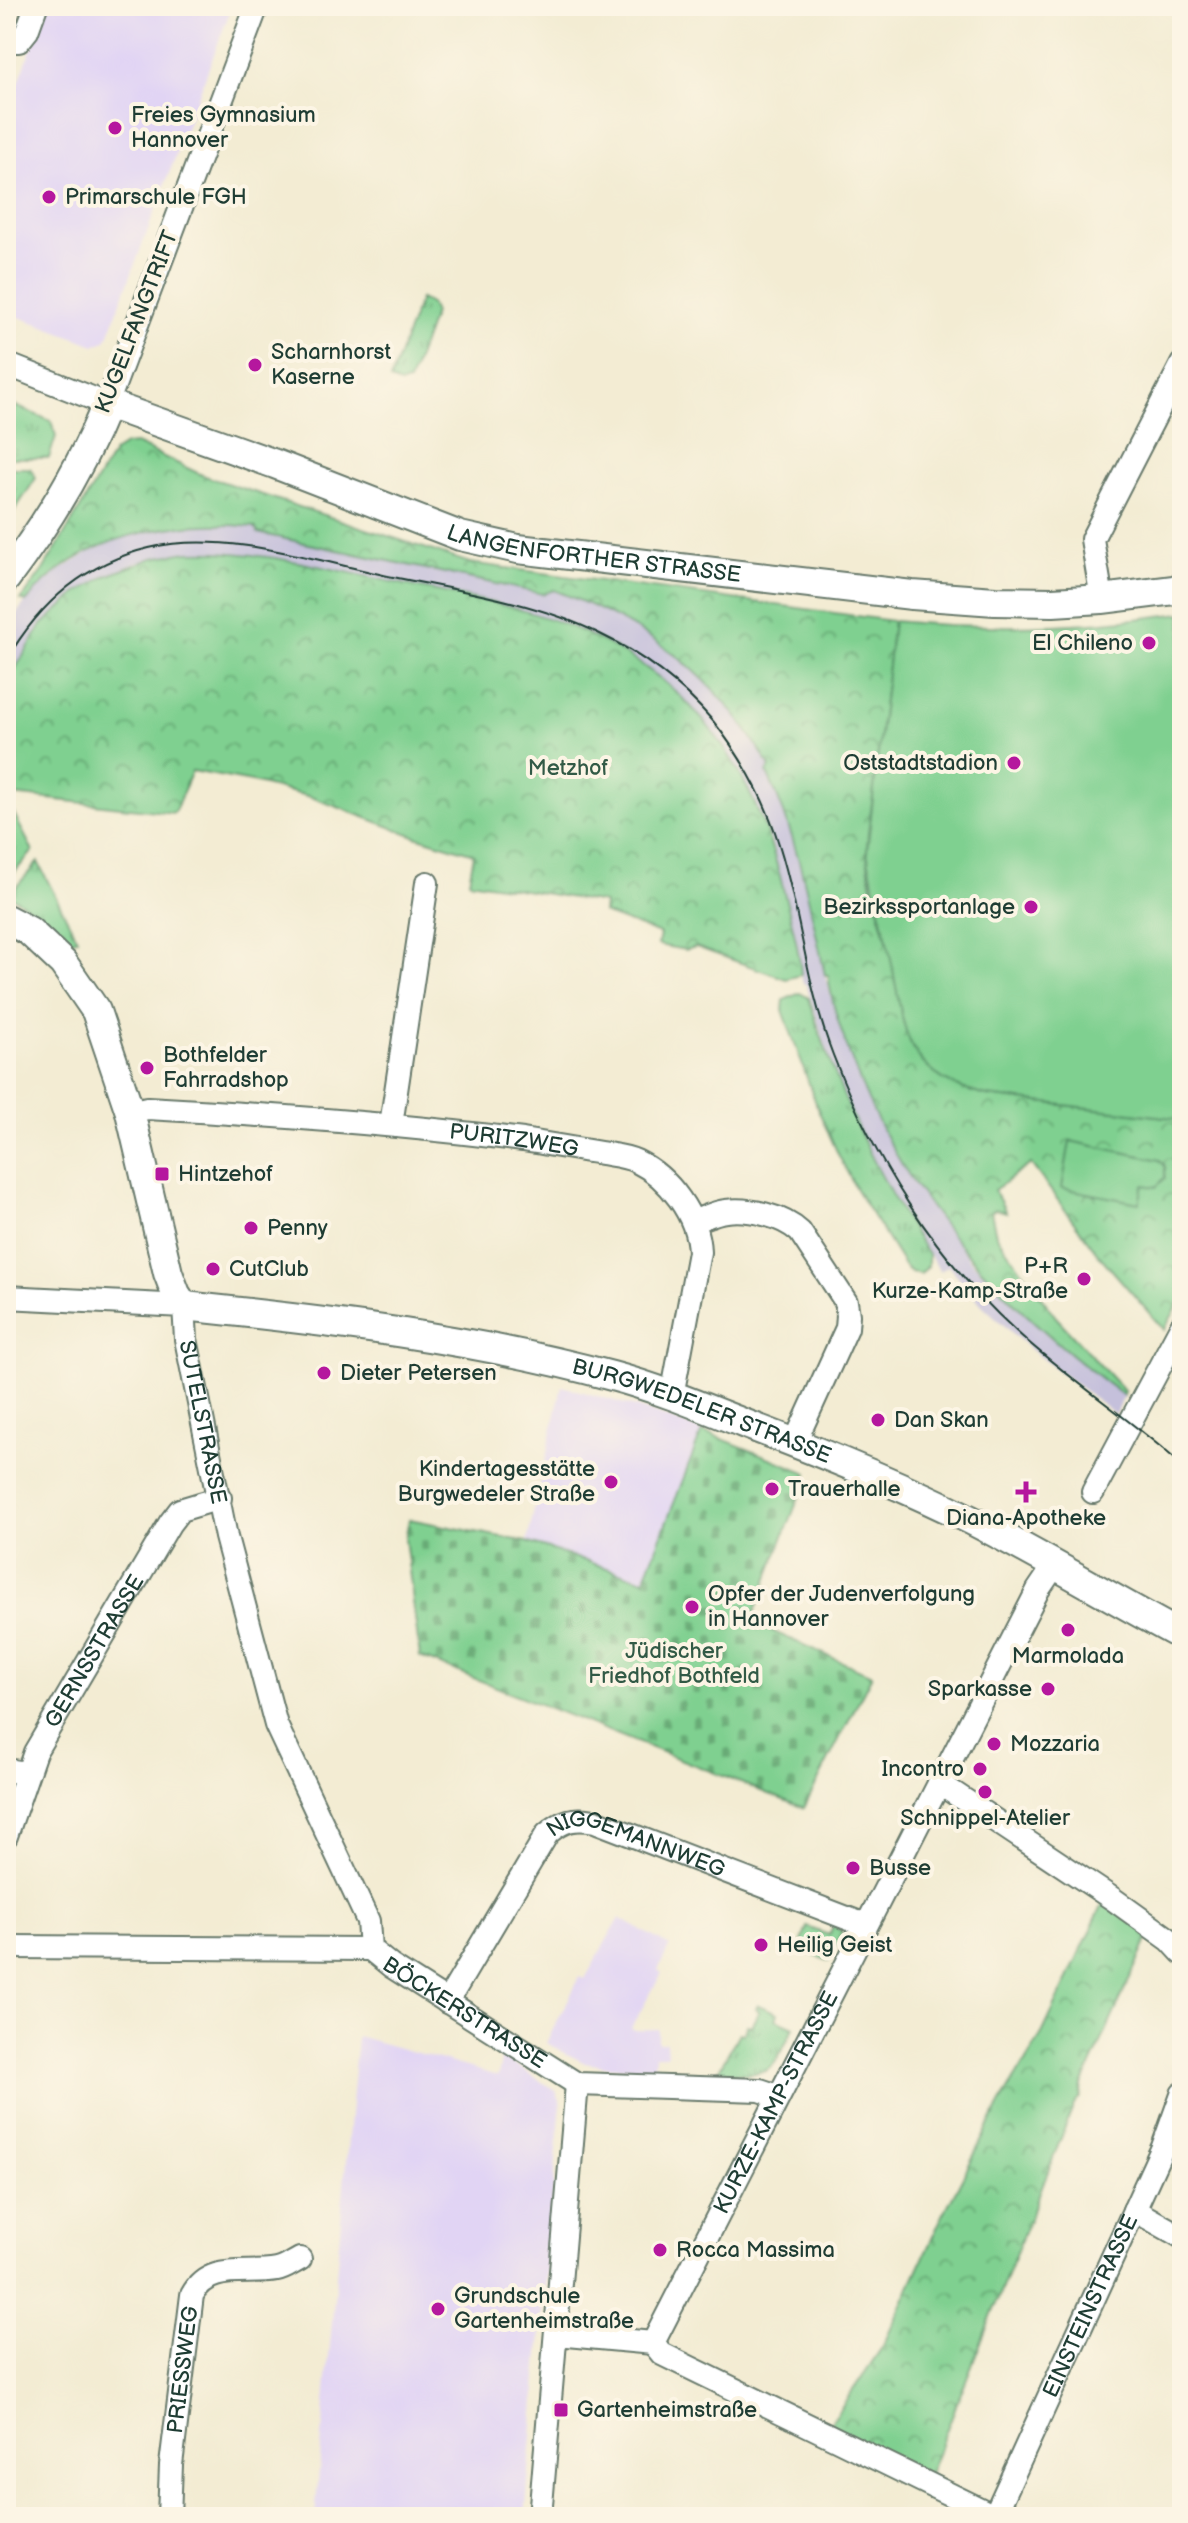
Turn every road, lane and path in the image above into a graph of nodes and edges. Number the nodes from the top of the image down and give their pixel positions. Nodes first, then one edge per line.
1 (36, 6) edge
2 (257, 6) edge
3 (6, 41) edge
4 (6, 364) edge
5 (1182, 364) edge
6 (107, 404) junction
7 (6, 578) edge
8 (1182, 589) edge
9 (1102, 599) junction
10 (427, 883) dead end
11 (6, 919) edge
12 (130, 1112) junction
13 (391, 1125) junction
14 (694, 1221) junction
15 (6, 1297) edge
16 (184, 1306) junction
17 (1182, 1325) edge
18 (672, 1396) junction
19 (795, 1442) junction
20 (1093, 1492) dead end
21 (220, 1498) junction
22 (1055, 1565) junction
23 (1182, 1636) edge
24 (16, 1772) edge
25 (939, 1783) junction
26 (6, 1836) edge
27 (865, 1925) junction
28 (6, 1947) edge
29 (370, 1949) junction
30 (1182, 1953) edge
31 (447, 2002) junction
32 (577, 2084) junction
33 (1182, 2094) edge
34 (778, 2096) junction
35 (1134, 2210) junction
36 (1182, 2237) edge
37 (300, 2259) dead end
38 (556, 2334) junction
39 (653, 2343) junction
40 (994, 2516) edge
41 (169, 2517) edge
42 (540, 2517) edge

1 - 3 street
2 - 6 street, KUGELFANGTRIFT
4 - 6 street
5 - 9 street
6 - 7 main road, KUGELFANGTRIFT
6 - 9 main road, LANGENFORTHER STRASSE
8 - 9 main road, LANGENFORTHER STRASSE
10 - 13 street
11 - 12 main road, SUTELSTRASSE
12 - 13 street, PURITZWEG
12 - 16 main road, SUTELSTRASSE
13 - 14 street, PURITZWEG
14 - 18 street
14 - 19 street
15 - 16 street
16 - 18 main road, BURGWEDELER STRASSE
16 - 21 street, SUTELSTRASSE
17 - 20 street
18 - 19 main road, BURGWEDELER STRASSE
19 - 22 main road, BURGWEDELER STRASSE
21 - 24 street, GERNSSTRASSE
21 - 29 street, SUTELSTRASSE
22 - 23 main road, BURGWEDELER STRASSE
22 - 25 street, KURZE-KAMP-STRASSE
24 - 26 street, GERNSSTRASSE
25 - 27 street, KURZE-KAMP-STRASSE
25 - 30 street
27 - 31 street, NIGGEMANNWEG
27 - 34 street, KURZE-KAMP-STRASSE
28 - 29 street, BÖCKERSTRASSE
29 - 31 street, BÖCKERSTRASSE
31 - 32 street, BÖCKERSTRASSE
32 - 34 street
32 - 38 street
33 - 35 street, EINSTEINSTRASSE
34 - 39 street, KURZE-KAMP-STRASSE
35 - 36 street
35 - 40 street, EINSTEINSTRASSE
37 - 41 street, PRIESSWEG
38 - 39 street
38 - 42 street
39 - 40 street

